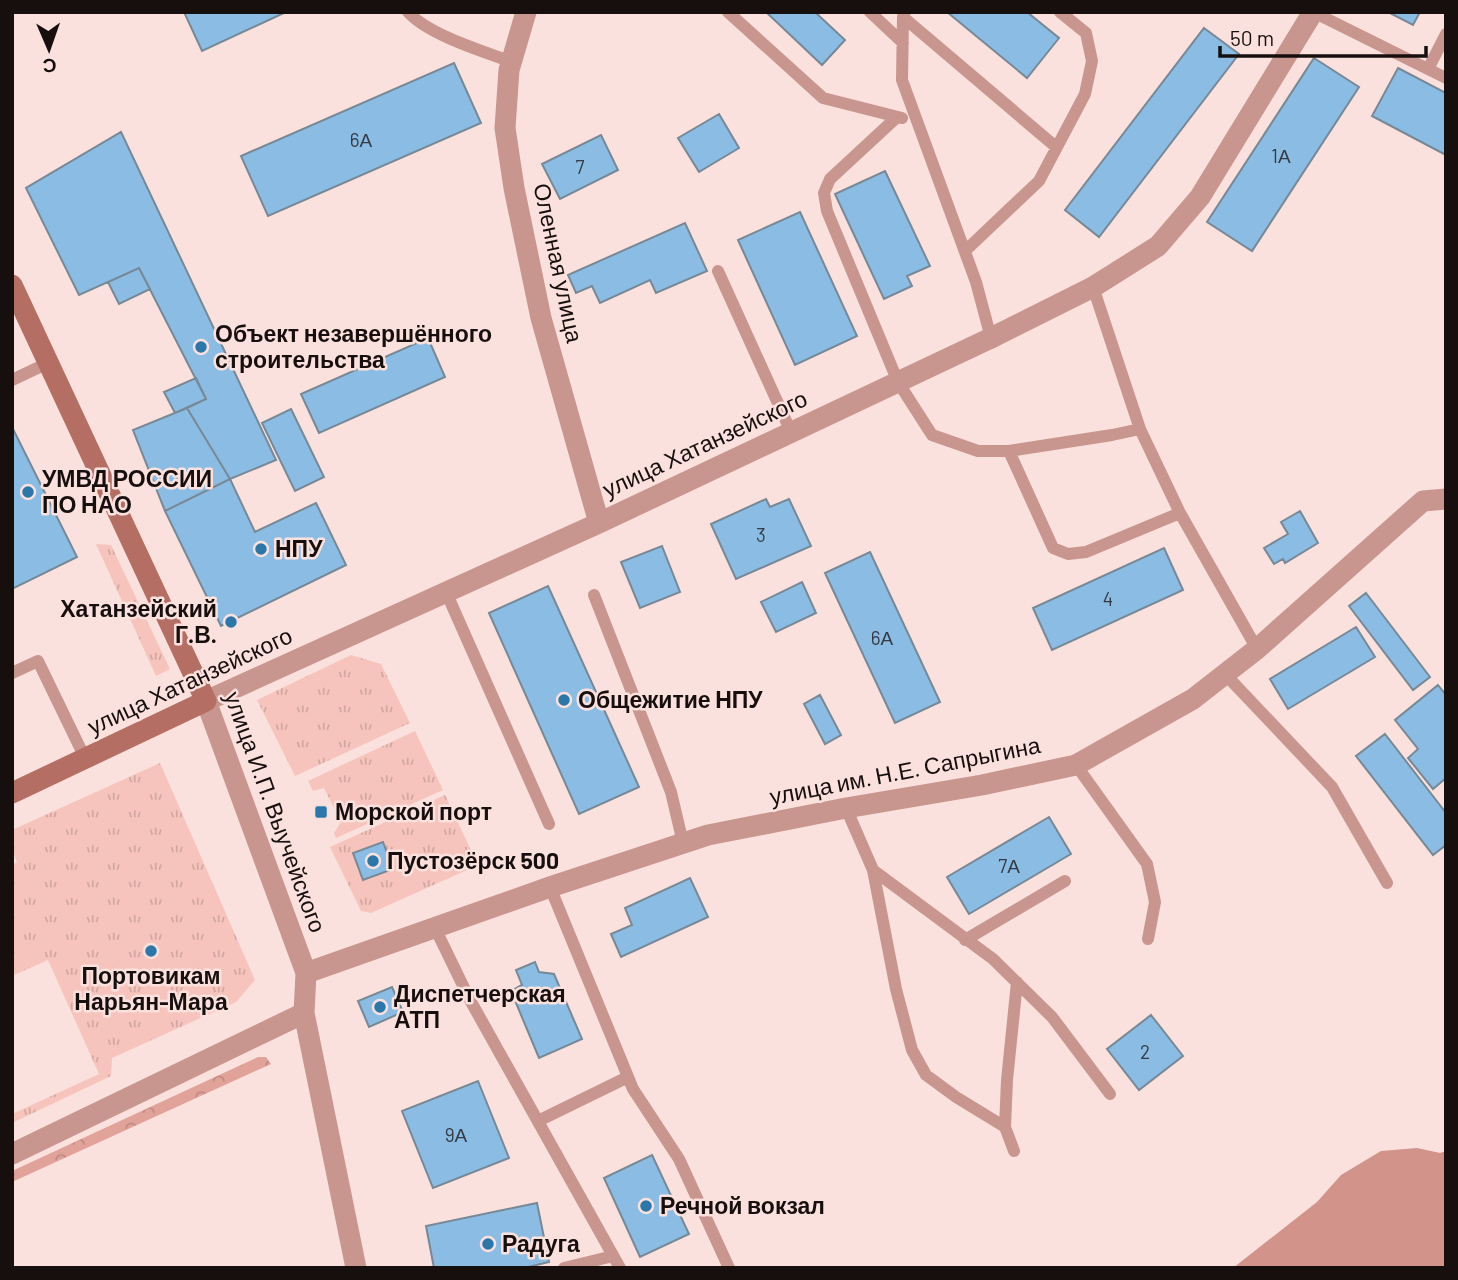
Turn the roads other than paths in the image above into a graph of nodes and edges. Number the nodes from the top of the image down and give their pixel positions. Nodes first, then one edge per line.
1 (408, 12) edge
2 (526, 12) edge
3 (728, 12) edge
4 (870, 12) edge
5 (1060, 12) edge
6 (1313, 12) edge
7 (904, 15) edge
8 (1446, 34) edge
9 (903, 43) junction
10 (512, 62) junction
11 (1428, 69) junction
12 (1446, 78) edge
13 (897, 117) junction
14 (918, 123) junction
15 (1056, 148) junction
16 (965, 251) junction
17 (718, 271) dead end
18 (12, 285) edge
19 (1093, 287) junction
20 (992, 338) junction
21 (48, 363) junction
22 (12, 380) edge
23 (898, 382) junction
24 (1140, 429) junction
25 (791, 432) junction
26 (1009, 451) junction
27 (1446, 499) edge
28 (1180, 513) junction
29 (599, 523) junction
30 (446, 592) junction
31 (594, 596) dead end
32 (1257, 649) junction
33 (12, 673) edge
34 (1224, 674) junction
35 (206, 701) junction
36 (85, 758) junction
37 (1076, 765) junction
38 (12, 793) edge
39 (846, 808) junction
40 (549, 824) dead end
41 (683, 844) junction
42 (873, 870) junction
43 (1065, 881) dead end
44 (1387, 883) dead end
45 (550, 887) junction
46 (435, 928) junction
47 (1148, 939) dead end
48 (965, 940) junction
49 (306, 973) junction
50 (1017, 982) junction
51 (304, 1013) junction
52 (628, 1077) junction
53 (1110, 1094) dead end
54 (538, 1121) junction
55 (1005, 1127) junction
56 (1014, 1150) dead end
57 (12, 1153) edge
58 (613, 1256) junction
59 (356, 1268) edge
60 (564, 1268) edge
61 (620, 1268) edge
62 (729, 1268) edge

1 - 10 lane
2 - 10 street, Оленная улица
3 - 13 lane
4 - 9 lane
5 - 15 lane
6 - 11 lane
6 - 19 street, улица Хатанзейского
7 - 9 lane
7 - 15 lane
8 - 11 lane
9 - 14 lane
10 - 29 street, Оленная улица
11 - 12 lane
13 - 14 lane
13 - 23 lane
14 - 16 lane
15 - 16 lane
16 - 20 lane
17 - 25 lane
18 - 21 main road, улица И.П. Выучейского
19 - 20 street, улица Хатанзейского
19 - 24 lane
20 - 23 street, улица Хатанзейского
21 - 22 lane
21 - 35 main road, улица И.П. Выучейского
23 - 25 street, улица Хатанзейского
23 - 26 lane
24 - 26 lane
24 - 28 lane
25 - 29 street, улица Хатанзейского
26 - 28 lane
27 - 32 street, улица им. Н.Е. Сапрыгина
28 - 32 lane
29 - 30 street, улица Хатанзейского
30 - 35 street, улица Хатанзейского
30 - 40 lane
31 - 41 lane
32 - 34 street, улица им. Н.Е. Сапрыгина
33 - 36 lane
34 - 37 street, улица им. Н.Е. Сапрыгина
34 - 44 lane
35 - 36 main road, улица Хатанзейского
35 - 49 street, улица И.П. Выучейского
36 - 38 main road, улица Хатанзейского
37 - 39 street, улица им. Н.Е. Сапрыгина
37 - 47 lane
39 - 41 street, улица им. Н.Е. Сапрыгина
39 - 42 lane
41 - 45 street, улица им. Н.Е. Сапрыгина
42 - 48 lane
42 - 55 lane
43 - 48 lane
45 - 46 street, улица им. Н.Е. Сапрыгина
45 - 52 lane
46 - 49 street, улица им. Н.Е. Сапрыгина
46 - 54 lane
48 - 50 lane
49 - 51 street, улица И.П. Выучейского
50 - 53 lane
50 - 55 lane
51 - 57 street
51 - 59 street, улица И.П. Выучейского
52 - 54 lane
52 - 62 lane
54 - 58 lane
55 - 56 lane
58 - 60 lane
58 - 61 lane

